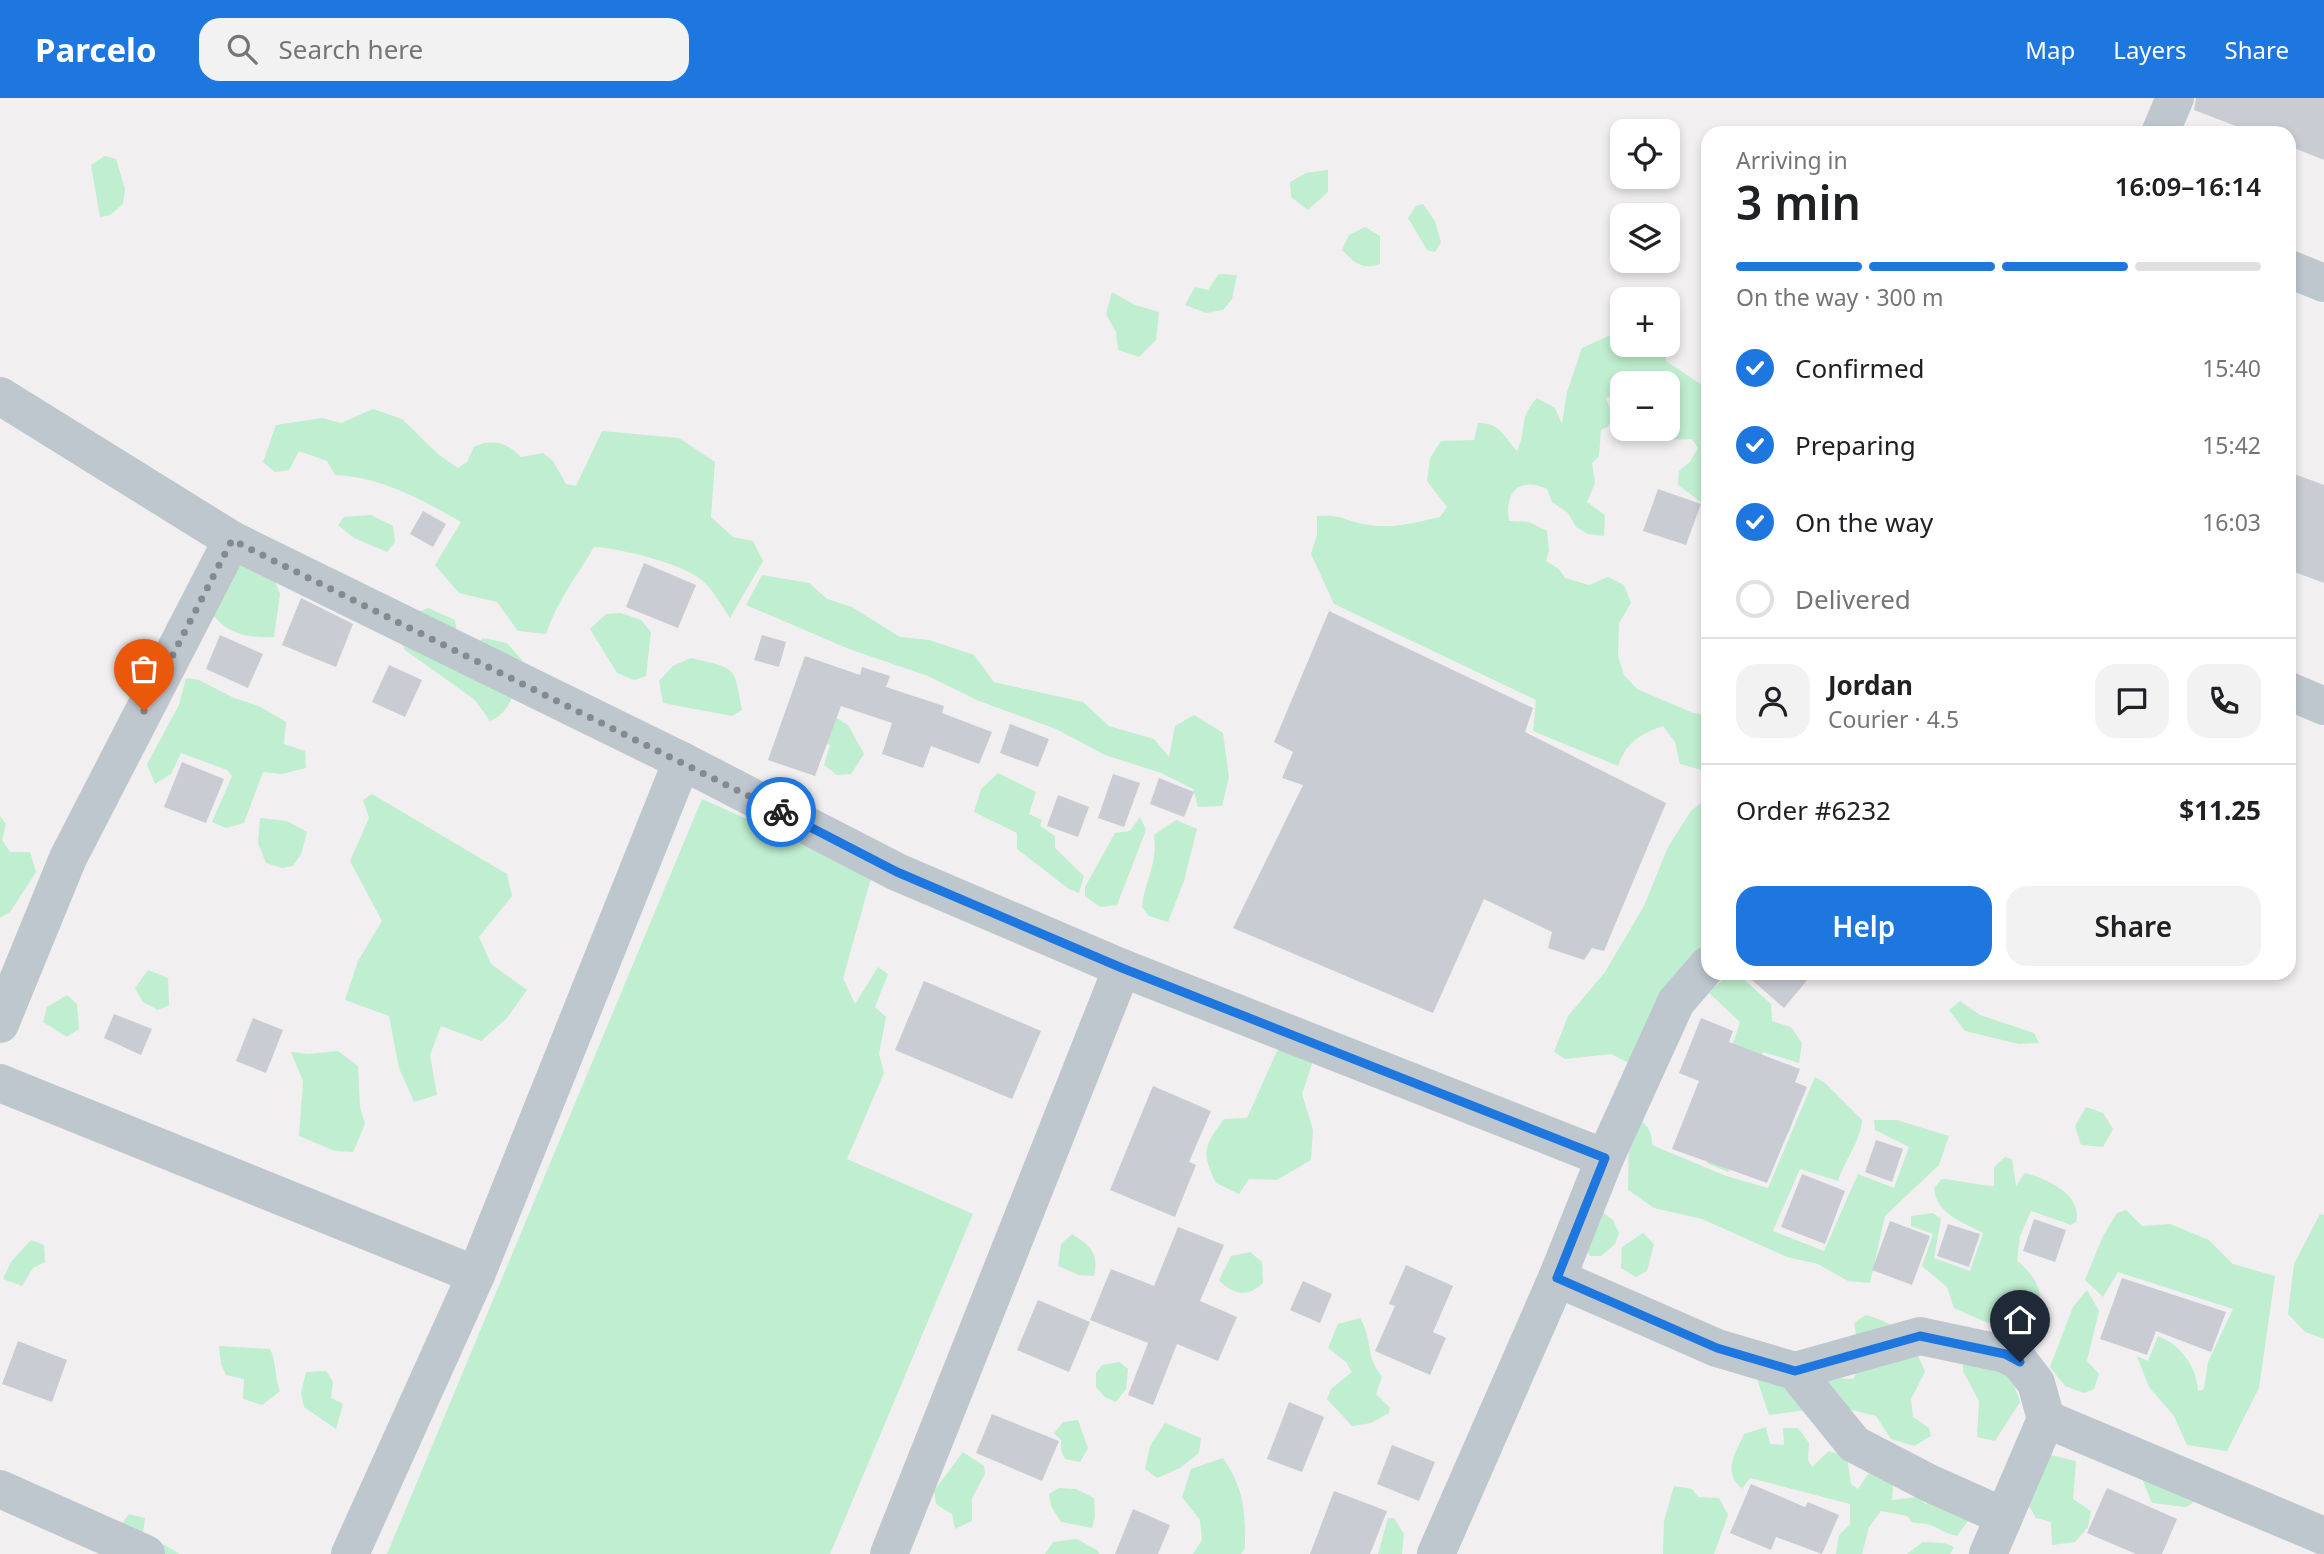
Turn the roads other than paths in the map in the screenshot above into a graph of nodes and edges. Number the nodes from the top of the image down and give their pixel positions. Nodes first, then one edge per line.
1 (2175, 98) edge
2 (2164, 126) edge
3 (2296, 272) edge
4 (2324, 283) edge
5 (0, 396) edge
6 (232, 540) junction
7 (2296, 694) edge
8 (2324, 706) edge
9 (682, 761) junction
10 (1122, 968) junction
11 (1701, 973) edge
12 (0, 1024) edge
13 (0, 1083) edge
14 (1605, 1158) junction
15 (476, 1275) junction
16 (1557, 1278) junction
17 (1795, 1371) junction
18 (2046, 1419) junction
19 (0, 1489) edge
20 (2003, 1516) junction
21 (2324, 1536) edge
22 (146, 1554) edge
23 (350, 1554) edge
24 (889, 1554) edge
25 (1436, 1554) edge
26 (1988, 1554) edge

1 - 2 street
3 - 4 street
5 - 6 street
6 - 9 street
6 - 12 street
7 - 8 street
9 - 10 street
9 - 15 street
10 - 14 street
10 - 24 street
11 - 14 street
13 - 15 street
14 - 16 street
15 - 23 street
16 - 17 street
16 - 25 street
17 - 18 street
17 - 20 street
18 - 20 street
18 - 21 street
19 - 22 street
20 - 26 street

